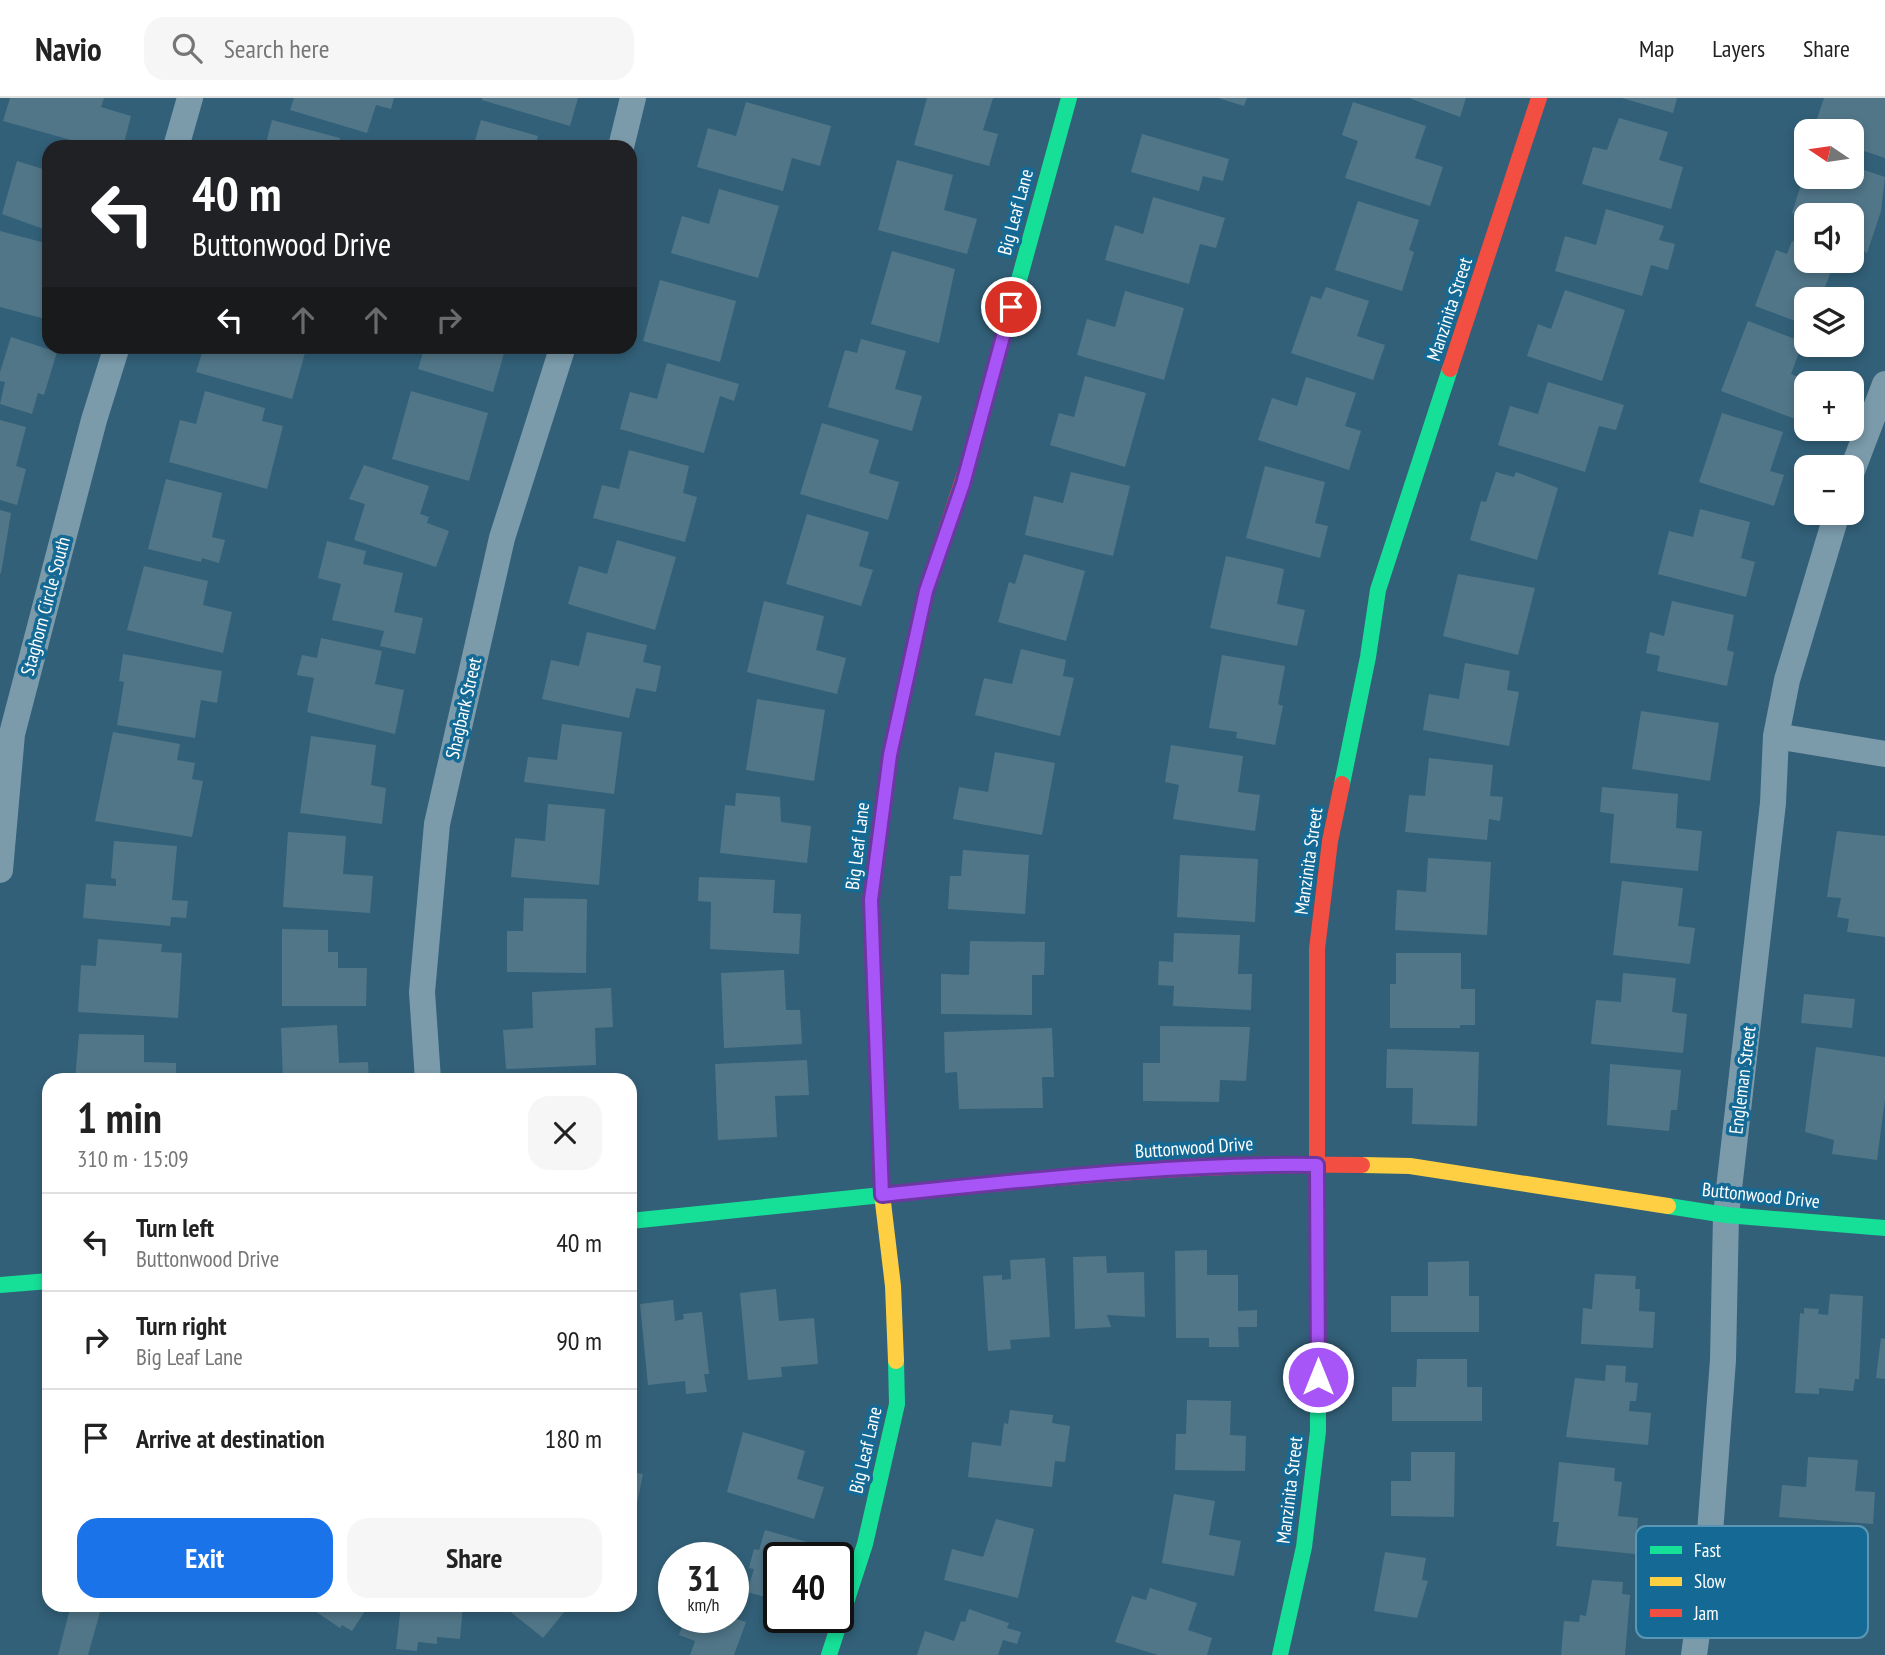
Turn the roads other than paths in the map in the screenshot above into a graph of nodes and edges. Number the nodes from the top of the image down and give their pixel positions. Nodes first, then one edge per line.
1 (190, 98) edge
2 (633, 98) edge
3 (1069, 98) edge
4 (1539, 98) edge
5 (178, 140) edge
6 (623, 140) edge
7 (115, 354) edge
8 (561, 354) edge
9 (1885, 384) edge
10 (1858, 455) edge
11 (1833, 525) edge
12 (1776, 736) junction
13 (1885, 754) edge
14 (0, 870) edge
15 (428, 1073) edge
16 (1317, 1165) junction
17 (882, 1195) junction
18 (1726, 1215) junction
19 (637, 1219) edge
20 (1885, 1228) edge
21 (42, 1281) edge
22 (0, 1285) edge
23 (1711, 1526) edge
24 (829, 1655) edge
25 (1280, 1655) edge

1 - 5 street
2 - 6 street
3 - 17 street, Big Leaf Lane
4 - 16 street, Manzinita Street
7 - 14 street, Staghorn Circle South
8 - 15 street, Shagbark Street
9 - 10 street
11 - 12 street, Engleman Street
12 - 13 street
12 - 18 street, Engleman Street
16 - 17 street, Buttonwood Drive
16 - 18 street, Buttonwood Drive
16 - 25 street, Manzinita Street
17 - 19 street, Buttonwood Drive
17 - 24 street, Big Leaf Lane
18 - 20 street, Buttonwood Drive
18 - 23 street, Engleman Street
21 - 22 street

